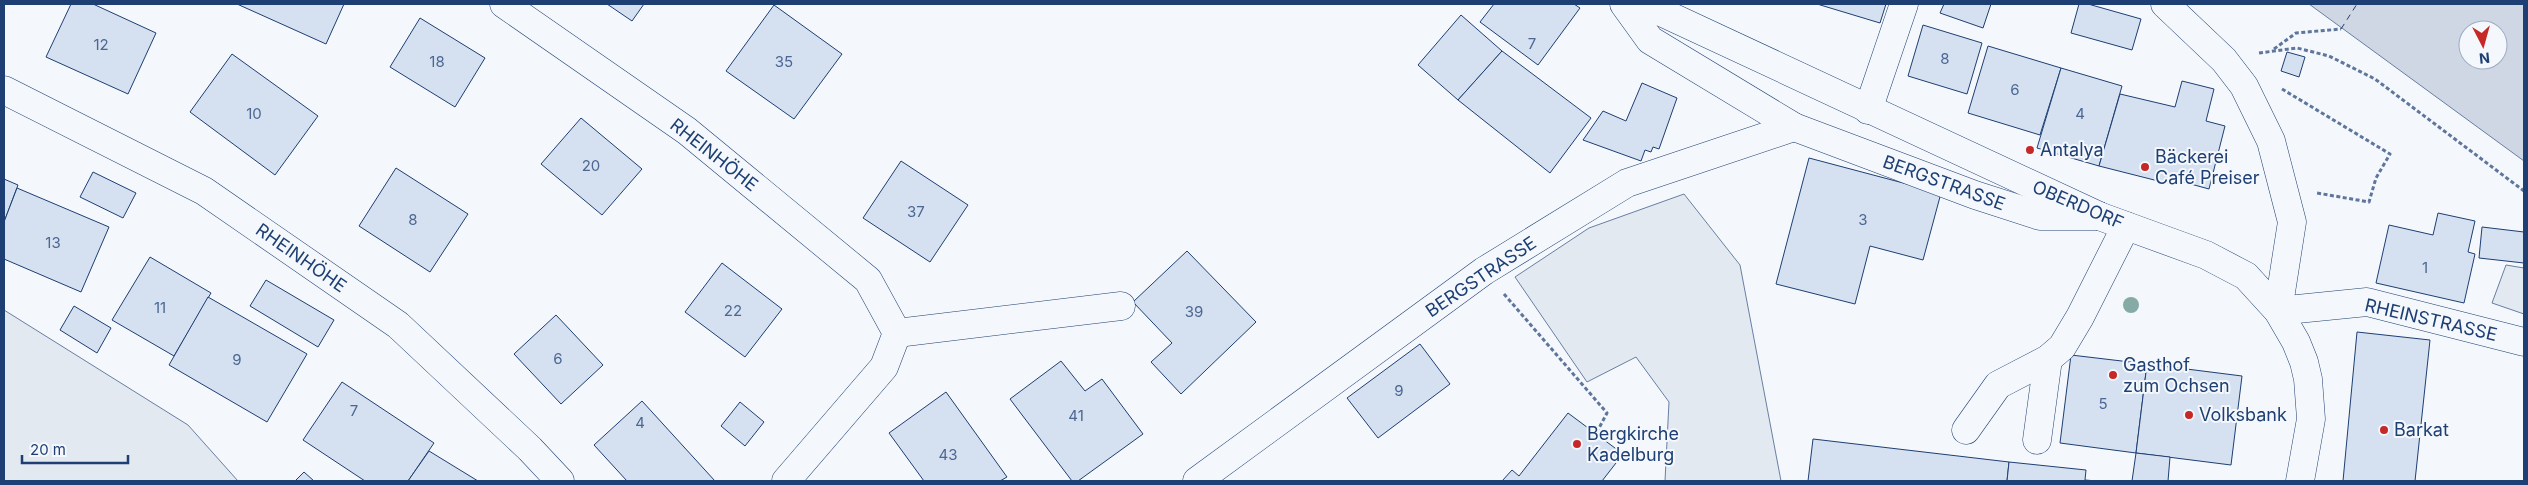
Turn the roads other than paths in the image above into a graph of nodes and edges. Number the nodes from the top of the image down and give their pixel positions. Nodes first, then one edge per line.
1 (504, 4) edge
2 (1624, 4) edge
3 (1644, 4) edge
4 (1904, 4) edge
5 (2165, 4) edge
6 (4, 90) edge
7 (1868, 110) junction
8 (1794, 127) junction
9 (2099, 216) junction
10 (2126, 226) junction
11 (1121, 306) dead end
12 (2278, 311) junction
13 (897, 333) junction
14 (2524, 342) edge
15 (2048, 359) junction
16 (1966, 430) dead end
17 (2037, 440) dead end
18 (560, 481) edge
19 (786, 481) edge
20 (1197, 481) edge
21 (2300, 481) edge

1 - 13 street, RHEINHÖHE
2 - 8 street, BERGSTRASSE
3 - 7 street, OBERDORF
4 - 7 street
5 - 12 street
6 - 18 street, RHEINHÖHE
7 - 9 street, OBERDORF
8 - 9 street, BERGSTRASSE
8 - 20 street, BERGSTRASSE
9 - 10 street, OBERDORF
10 - 12 street, OBERDORF
10 - 15 street
11 - 13 street
12 - 14 street, RHEINSTRASSE
12 - 21 street, OBERDORF
13 - 19 street
15 - 16 street
15 - 17 street

